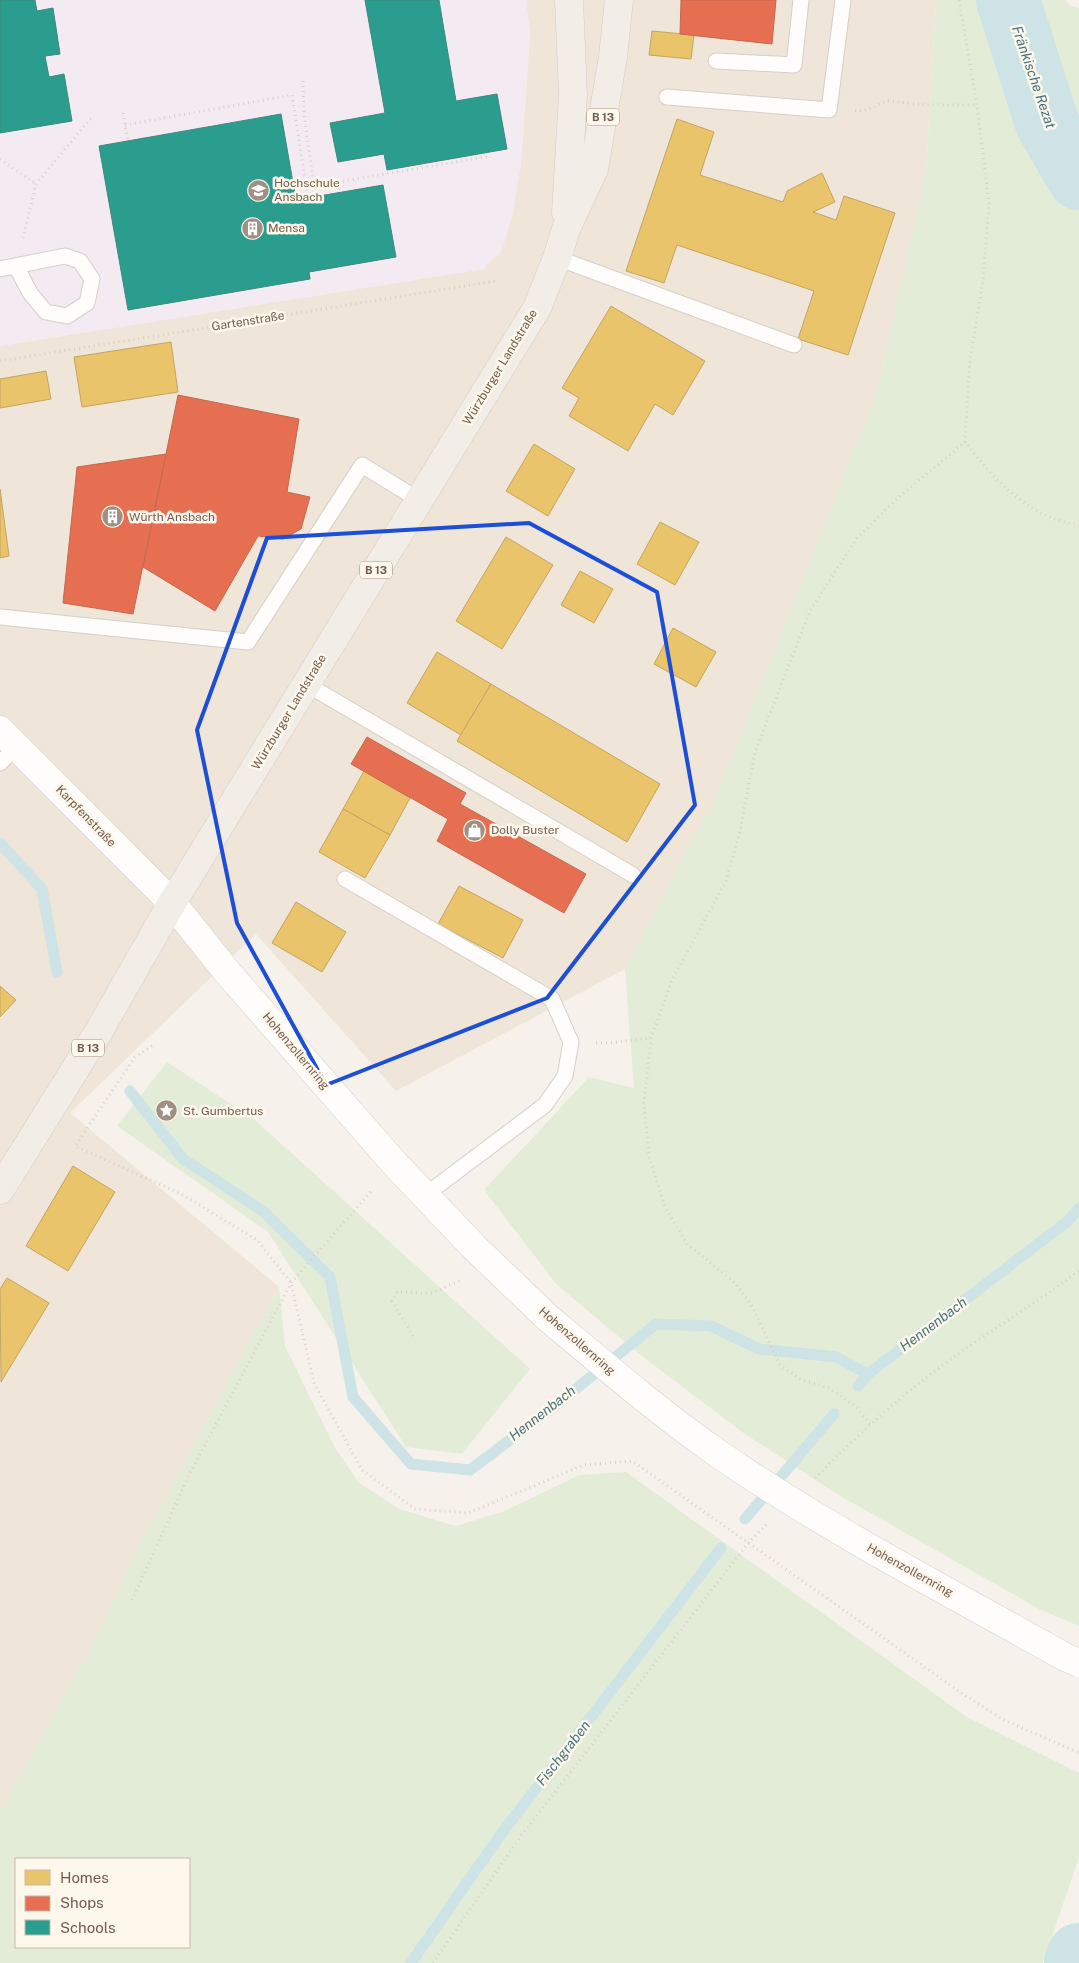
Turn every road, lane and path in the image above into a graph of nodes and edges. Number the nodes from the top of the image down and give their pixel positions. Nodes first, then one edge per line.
1 (569, 0) edge
2 (620, 0) edge
3 (801, 0) edge
4 (843, 0) edge
5 (959, 0) edge
6 (716, 61) dead end
7 (303, 81) dead end
8 (667, 97) dead end
9 (977, 105) junction
10 (829, 110) junction
11 (123, 113) dead end
12 (304, 114) junction
13 (295, 115) junction
14 (91, 118) dead end
15 (126, 125) junction
16 (128, 141) dead end
17 (491, 156) dead end
18 (0, 159) edge
19 (36, 184) junction
20 (308, 198) dead end
21 (566, 229) junction
22 (557, 258) junction
23 (16, 266) junction
24 (0, 269) edge
25 (496, 281) dead end
26 (794, 345) dead end
27 (0, 361) edge
28 (965, 442) junction
29 (419, 500) junction
30 (1079, 525) edge
31 (0, 617) edge
32 (306, 684) junction
33 (6, 746) edge
34 (633, 875) dead end
35 (345, 879) dead end
36 (172, 903) junction
37 (651, 1038) junction
38 (571, 1042) junction
39 (152, 1046) dead end
40 (395, 1164) junction
41 (0, 1190) edge
42 (424, 1196) junction
43 (1079, 1270) edge
44 (461, 1280) dead end
45 (291, 1283) junction
46 (414, 1336) dead end
47 (749, 1542) junction
48 (132, 1600) dead end
49 (1079, 1662) edge
50 (1079, 1753) edge
51 (433, 1963) edge

1 - 21 main road, Würzburger Landstraße / B 13
2 - 21 main road, Würzburger Landstraße / B 13
3 - 6 lane
4 - 10 lane
5 - 9 path
7 - 12 path
8 - 10 lane
9 - 10 path
9 - 28 path
11 - 15 path
12 - 13 path
12 - 17 path
13 - 15 path
13 - 20 path
14 - 19 path
15 - 16 path
18 - 19 path
19 - 23 path
21 - 22 main road, Würzburger Landstraße / B 13
22 - 26 lane
22 - 29 main road, Würzburger Landstraße / B 13
23 - 23 lane
23 - 24 lane
25 - 27 path, Gartenstraße
28 - 30 path
28 - 37 path
29 - 31 lane
29 - 32 main road, Würzburger Landstraße / B 13
32 - 34 lane
32 - 36 main road, Würzburger Landstraße / B 13
33 - 36 main road, Karpfenstraße
35 - 38 lane
36 - 40 main road, Hohenzollernring
36 - 41 main road, Würzburger Landstraße / B 13
37 - 38 path
37 - 43 path
38 - 42 lane
39 - 45 path
40 - 42 main road, Hohenzollernring
40 - 45 path
42 - 49 main road, Hohenzollernring, bridge
44 - 46 path
45 - 47 path
45 - 48 path
47 - 50 path
47 - 51 path

